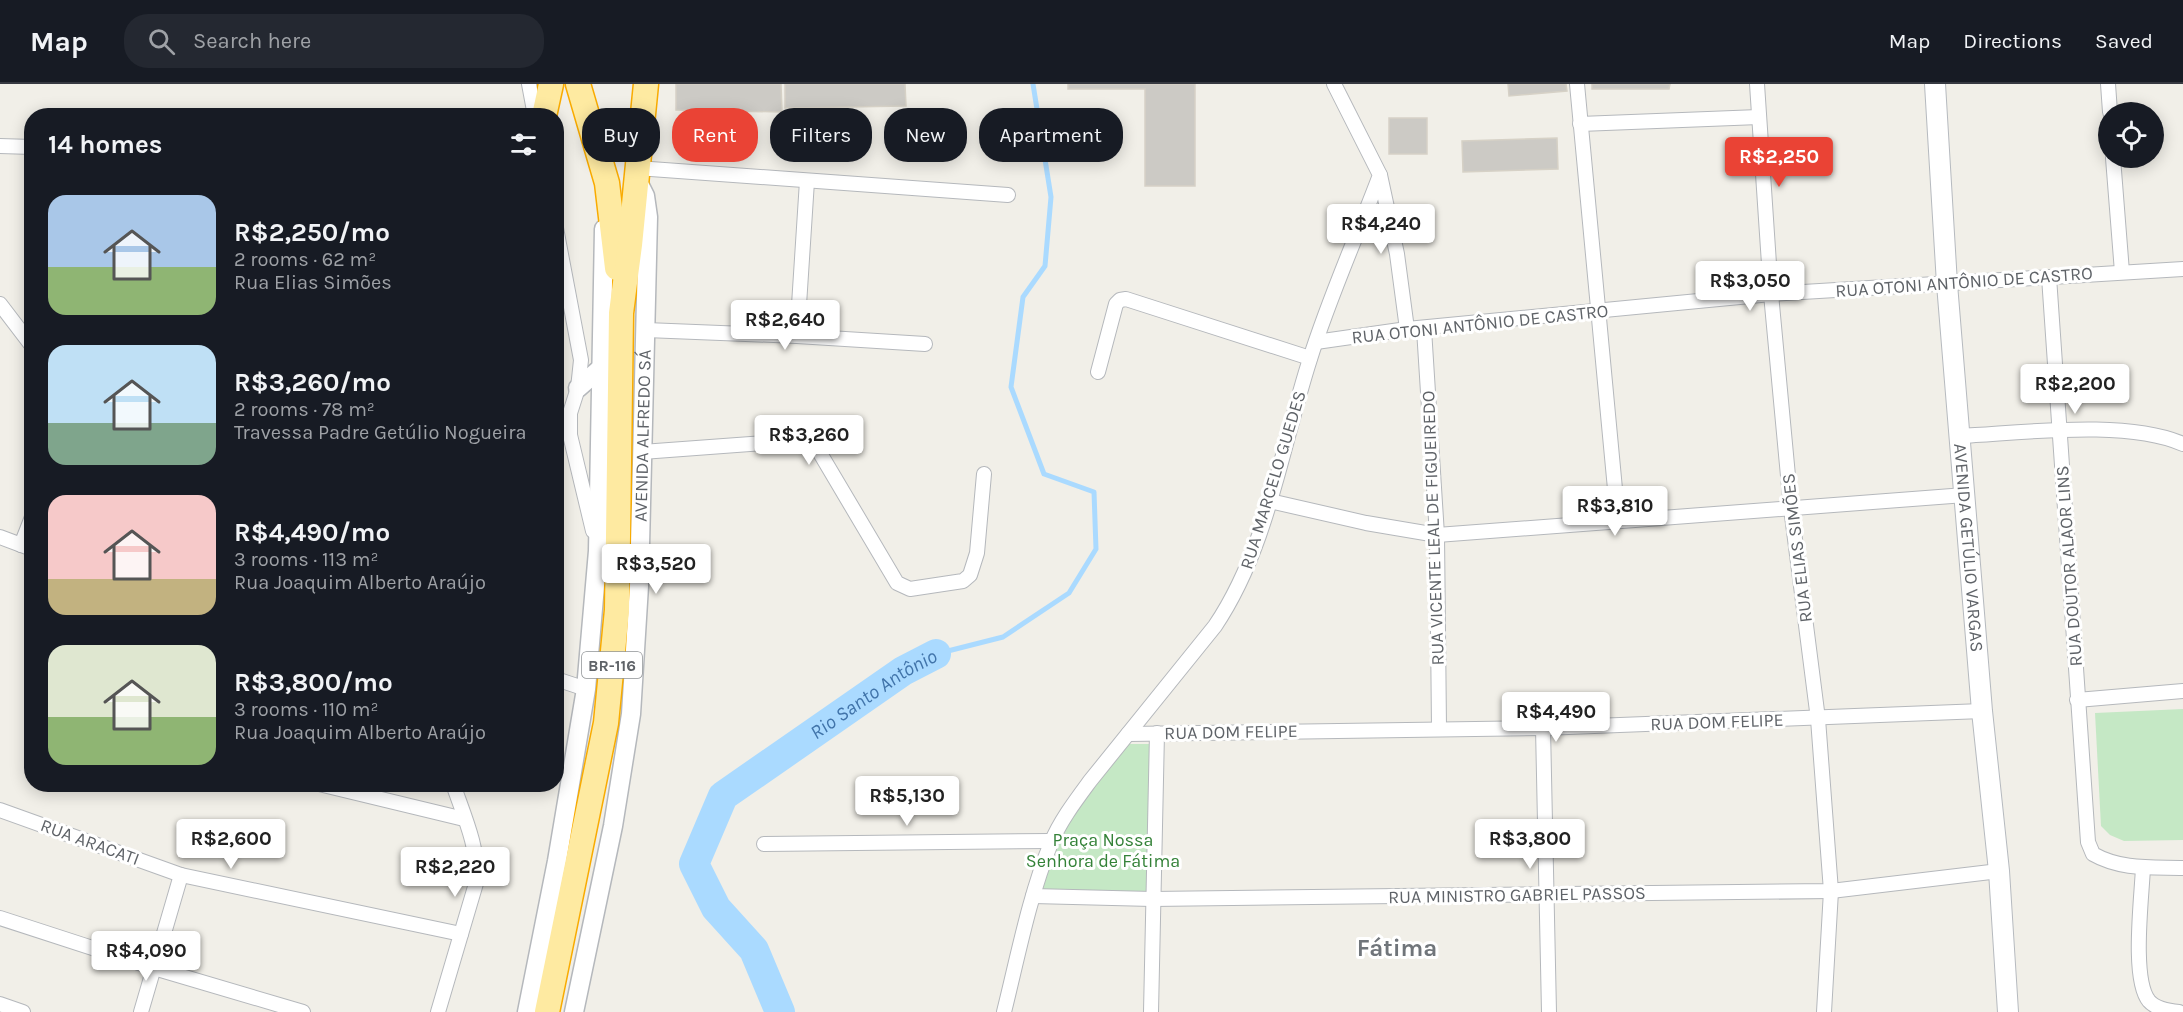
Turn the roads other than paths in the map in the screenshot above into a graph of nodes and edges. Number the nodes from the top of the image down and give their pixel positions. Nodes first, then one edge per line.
1 (529, 84) edge
2 (551, 84) edge
3 (578, 84) edge
4 (646, 84) edge
5 (1334, 84) edge
6 (1577, 84) edge
7 (1757, 84) edge
8 (1935, 84) edge
9 (2108, 84) edge
10 (2109, 102) edge
11 (534, 108) edge
12 (546, 108) edge
13 (1759, 117) junction
14 (1580, 124) junction
15 (0, 146) edge
16 (24, 147) edge
17 (2114, 168) edge
18 (637, 173) junction
19 (1380, 175) junction
20 (807, 181) junction
21 (607, 183) junction
22 (1008, 195) dead end
23 (564, 268) edge
24 (2183, 269) edge
25 (2122, 272) junction
26 (2049, 277) junction
27 (1947, 284) junction
28 (1771, 294) junction
29 (0, 304) edge
30 (1597, 312) junction
31 (621, 313) junction
32 (1407, 329) junction
33 (1424, 329) junction
34 (646, 330) junction
35 (24, 336) edge
36 (797, 336) junction
37 (1316, 342) junction
38 (925, 344) dead end
39 (1310, 358) junction
40 (601, 368) junction
41 (1098, 372) dead end
42 (578, 388) junction
43 (570, 413) junction
44 (564, 419) edge
45 (2060, 431) junction
46 (1960, 436) junction
47 (2183, 444) edge
48 (642, 452) junction
49 (984, 474) dead end
50 (1965, 495) junction
51 (1270, 501) junction
52 (1791, 508) junction
53 (1618, 521) junction
54 (1437, 535) junction
55 (0, 537) edge
56 (24, 546) edge
57 (598, 551) junction
58 (564, 682) edge
59 (586, 689) junction
60 (2183, 691) edge
61 (2077, 700) junction
62 (1982, 711) junction
63 (1818, 719) junction
64 (1439, 728) junction
65 (1543, 728) junction
66 (1157, 733) junction
67 (1128, 734) junction
68 (352, 792) edge
69 (456, 792) edge
70 (0, 810) edge
71 (465, 819) junction
72 (1051, 841) junction
73 (764, 844) dead end
74 (2143, 867) junction
75 (2183, 868) edge
76 (1999, 871) junction
77 (181, 875) junction
78 (1830, 891) junction
79 (1546, 895) junction
80 (1034, 896) junction
81 (1152, 899) junction
82 (0, 918) edge
83 (461, 934) junction
84 (154, 968) junction
85 (0, 1004) edge
86 (23, 1012) edge
87 (141, 1012) edge
88 (303, 1012) edge
89 (438, 1012) edge
90 (527, 1012) edge
91 (548, 1012) edge
92 (574, 1012) edge
93 (1004, 1012) edge
94 (1151, 1012) edge
95 (1549, 1012) edge
96 (1824, 1012) edge
97 (2008, 1012) edge
98 (2179, 1012) edge

1 - 11 street
2 - 12 highway
3 - 21 highway, BR-116
4 - 18 highway, AVENIDA ALFREDO SÁ / BR-116
5 - 19 street
6 - 14 street
7 - 13 street, RUA ELIAS SIMÕES
8 - 27 main road, AVENIDA GETÚLIO VARGAS
9 - 10 street
13 - 14 street
13 - 28 street, RUA ELIAS SIMÕES
14 - 30 street
15 - 16 street
17 - 25 street
18 - 20 street
18 - 31 highway, AVENIDA ALFREDO SÁ / BR-116
18 - 34 street, AVENIDA ALFREDO SÁ
19 - 32 street
19 - 37 street, RUA MARCELO GUEDES
20 - 22 street
20 - 36 street
21 - 31 highway, BR-116
21 - 40 street
23 - 42 street
24 - 25 street, RUA OTONI ANTÔNIO DE CASTRO
25 - 26 street, RUA OTONI ANTÔNIO DE CASTRO
26 - 27 street, RUA OTONI ANTÔNIO DE CASTRO
26 - 45 street, RUA DOUTOR ALAOR LINS
27 - 28 street, RUA OTONI ANTÔNIO DE CASTRO
27 - 46 main road, AVENIDA GETÚLIO VARGAS
28 - 30 street, RUA OTONI ANTÔNIO DE CASTRO
28 - 52 street, RUA ELIAS SIMÕES
29 - 35 street
30 - 33 street, RUA OTONI ANTÔNIO DE CASTRO
30 - 53 street
31 - 91 highway, AVENIDA ALFREDO SÁ / BR-116
32 - 33 street, RUA OTONI ANTÔNIO DE CASTRO
32 - 37 street, RUA OTONI ANTÔNIO DE CASTRO
33 - 54 street, RUA VICENTE LEAL DE FIGUEIREDO
34 - 36 street
34 - 48 street, AVENIDA ALFREDO SÁ
36 - 38 street
37 - 39 street, RUA MARCELO GUEDES
39 - 41 street
39 - 51 street, RUA MARCELO GUEDES
40 - 42 street
40 - 57 street
42 - 43 street
43 - 44 street
43 - 57 street
45 - 46 street
45 - 47 street
45 - 61 street, RUA DOUTOR ALAOR LINS
46 - 50 main road, AVENIDA GETÚLIO VARGAS
48 - 49 street
48 - 92 street, AVENIDA ALFREDO SÁ
50 - 52 street
50 - 62 main road, AVENIDA GETÚLIO VARGAS
51 - 54 street
51 - 67 street, RUA MARCELO GUEDES
52 - 53 street
52 - 63 street, RUA ELIAS SIMÕES
53 - 54 street
54 - 64 street, RUA VICENTE LEAL DE FIGUEIREDO
55 - 56 street
57 - 59 street
58 - 59 street
59 - 90 street
60 - 61 street
61 - 74 street, RUA DOUTOR ALAOR LINS
62 - 63 street, RUA DOM FELIPE
62 - 76 main road, AVENIDA GETÚLIO VARGAS
63 - 65 street, RUA DOM FELIPE
63 - 78 street, RUA ELIAS SIMÕES
64 - 65 street, RUA DOM FELIPE
64 - 66 street, RUA DOM FELIPE
65 - 79 street
66 - 67 street, RUA DOM FELIPE
66 - 81 street
67 - 72 street, RUA MARCELO GUEDES
68 - 71 street
69 - 71 street
70 - 77 street, RUA ARACATI
71 - 83 street
72 - 73 street
72 - 80 street, RUA MARCELO GUEDES
74 - 75 street
74 - 98 street
76 - 78 street, RUA MINISTRO GABRIEL PASSOS
76 - 97 main road, AVENIDA GETÚLIO VARGAS
77 - 83 street, RUA ARACATI
77 - 84 street
78 - 79 street, RUA MINISTRO GABRIEL PASSOS
78 - 96 street, RUA ELIAS SIMÕES
79 - 81 street, RUA MINISTRO GABRIEL PASSOS
79 - 95 street
80 - 81 street, RUA MINISTRO GABRIEL PASSOS
80 - 93 street, RUA MARCELO GUEDES
81 - 94 street
82 - 84 street
83 - 89 street
84 - 87 street
84 - 88 street
85 - 86 street

